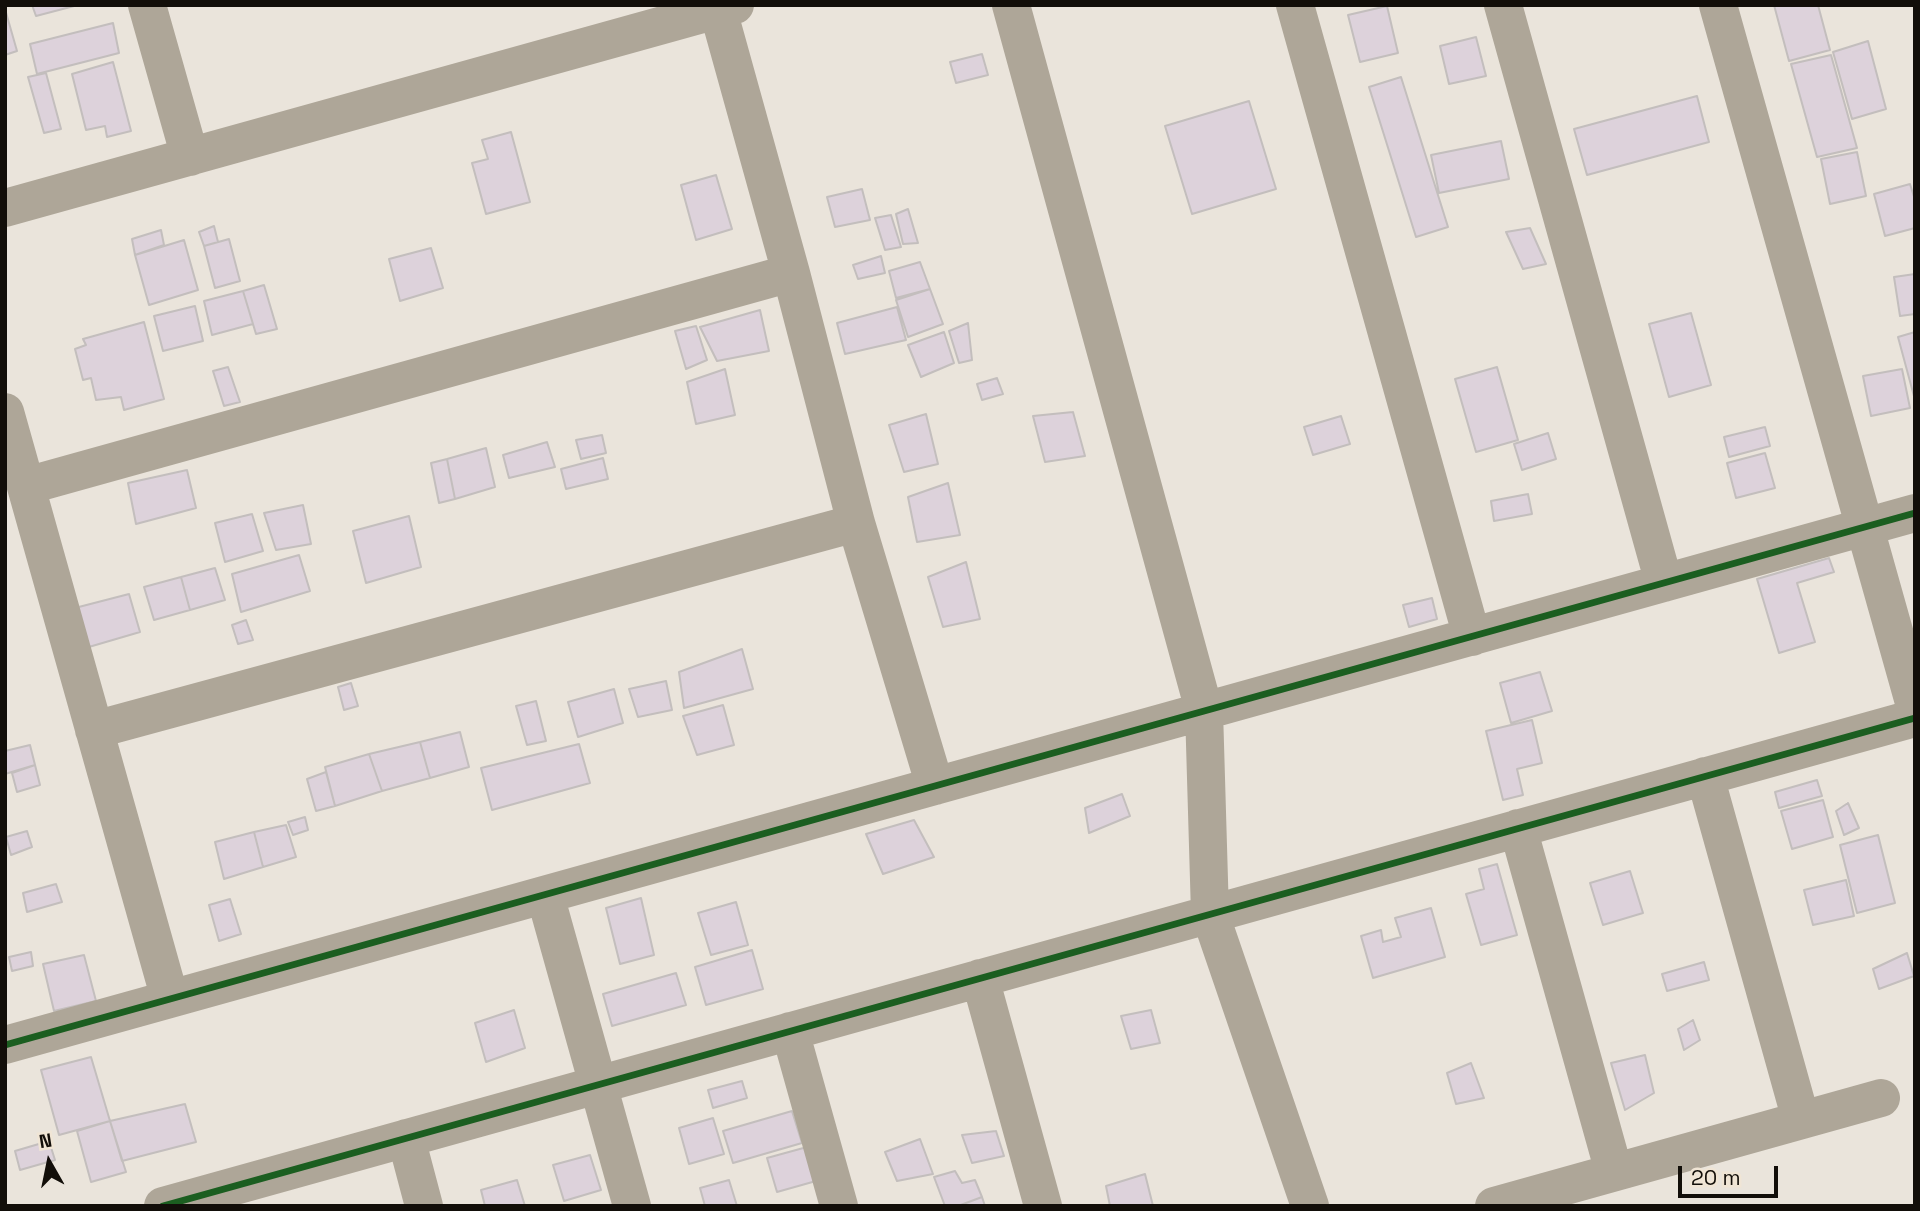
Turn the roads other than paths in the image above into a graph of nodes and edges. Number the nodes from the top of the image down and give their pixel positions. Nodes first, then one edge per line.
1 (147, 5) edge
2 (1011, 5) edge
3 (1295, 5) edge
4 (1503, 5) edge
5 (1718, 5) edge
6 (726, 8) edge
7 (190, 157) junction
8 (5, 208) edge
9 (791, 273) junction
10 (5, 412) edge
11 (26, 486) junction
12 (1915, 513) edge
13 (856, 523) junction
14 (1865, 527) junction
15 (1664, 583) junction
16 (1472, 637) junction
17 (1915, 706) edge
18 (1204, 710) junction
19 (1915, 718) edge
20 (94, 730) junction
21 (1705, 776) junction
22 (934, 786) junction
23 (1518, 828) junction
24 (545, 895) junction
25 (1210, 914) junction
26 (980, 978) junction
27 (170, 999) junction
28 (790, 1031) junction
29 (5, 1045) edge
30 (598, 1085) junction
31 (1881, 1098) dead end
32 (1801, 1120) junction
33 (406, 1138) junction
34 (1614, 1172) junction
35 (211, 1199) edge
36 (163, 1206) edge
37 (425, 1206) edge
38 (632, 1206) edge
39 (839, 1206) edge
40 (1043, 1206) edge
41 (1310, 1206) edge
42 (1494, 1206) edge

1 - 7 street
2 - 18 street
3 - 16 street
4 - 15 street
5 - 14 street
6 - 7 street
6 - 9 street
7 - 8 street
9 - 11 street
9 - 13 street
10 - 11 street
11 - 20 street
12 - 14 street
13 - 20 street
13 - 22 street
14 - 15 street
14 - 17 street
15 - 16 street
16 - 18 street
18 - 22 street
18 - 25 street
19 - 21 street
20 - 27 street
21 - 23 street
21 - 32 street
22 - 24 street
23 - 25 street
23 - 34 street
24 - 27 street
24 - 30 street
25 - 26 street
25 - 41 street
26 - 28 street
26 - 40 street
27 - 29 street
28 - 30 street
28 - 39 street
30 - 33 street
30 - 38 street
31 - 32 street
32 - 34 street
33 - 35 street
33 - 37 street
34 - 42 street
35 - 36 street

